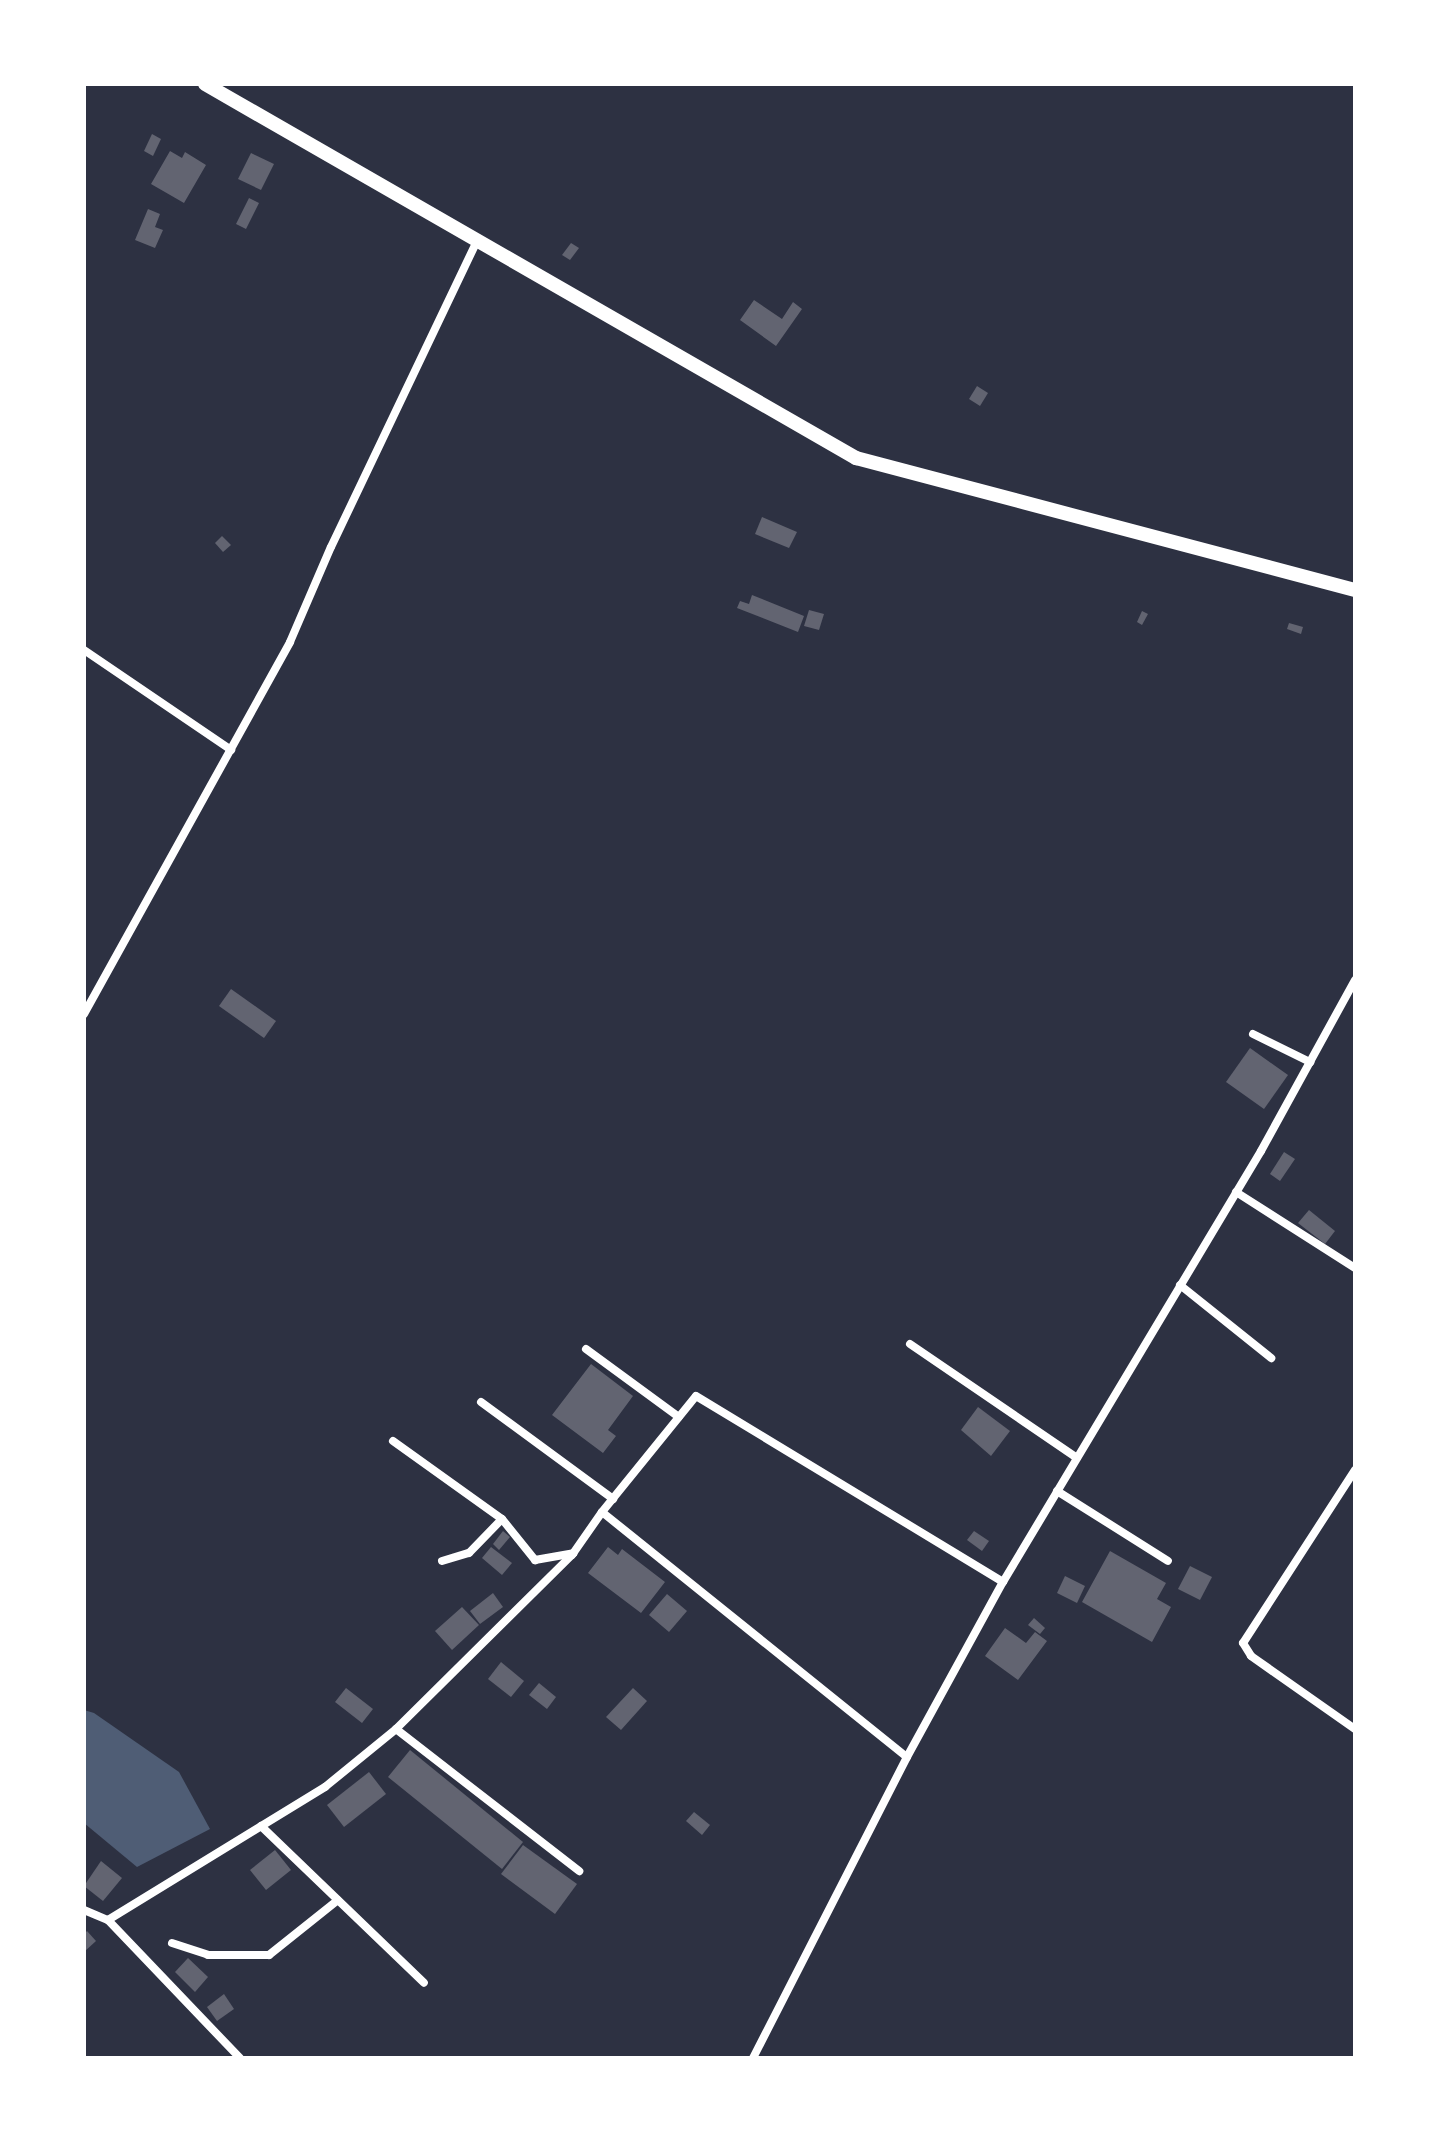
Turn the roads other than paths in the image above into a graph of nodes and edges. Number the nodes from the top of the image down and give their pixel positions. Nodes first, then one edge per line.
1 (205, 84) edge
2 (478, 239) junction
3 (1355, 590) edge
4 (84, 650) edge
5 (231, 750) junction
6 (1355, 980) edge
7 (84, 1014) edge
8 (1253, 1034) dead end
9 (1310, 1062) junction
10 (1236, 1192) junction
11 (1355, 1268) edge
12 (1180, 1285) junction
13 (910, 1344) dead end
14 (586, 1349) dead end
15 (1271, 1358) dead end
16 (481, 1402) dead end
17 (679, 1417) junction
18 (393, 1441) dead end
19 (1077, 1458) junction
20 (1355, 1470) edge
21 (1057, 1491) junction
22 (613, 1499) junction
23 (602, 1512) junction
24 (502, 1519) junction
25 (574, 1553) junction
26 (442, 1561) dead end
27 (1168, 1561) dead end
28 (1003, 1582) junction
29 (396, 1729) junction
30 (1355, 1729) edge
31 (907, 1757) junction
32 (261, 1826) junction
33 (579, 1871) dead end
34 (338, 1900) junction
35 (84, 1910) edge
36 (108, 1920) junction
37 (172, 1943) dead end
38 (424, 1983) dead end
39 (240, 2058) edge
40 (753, 2058) edge

1 - 2 main road
2 - 3 main road
2 - 5 street
4 - 5 street
5 - 7 street
6 - 9 street
8 - 9 street
9 - 10 street
10 - 11 street
10 - 12 street
12 - 15 street
12 - 19 street
13 - 19 street
14 - 17 street
16 - 22 street
17 - 22 street
17 - 28 street
18 - 24 street
19 - 21 street
20 - 30 street
21 - 27 street
21 - 28 street
22 - 23 street
23 - 25 street
23 - 31 street
24 - 25 street
24 - 26 street
25 - 29 street
28 - 31 street
29 - 32 street
29 - 33 street
31 - 40 street
32 - 34 street
32 - 36 street
34 - 37 street
34 - 38 street
35 - 36 street
36 - 39 street

